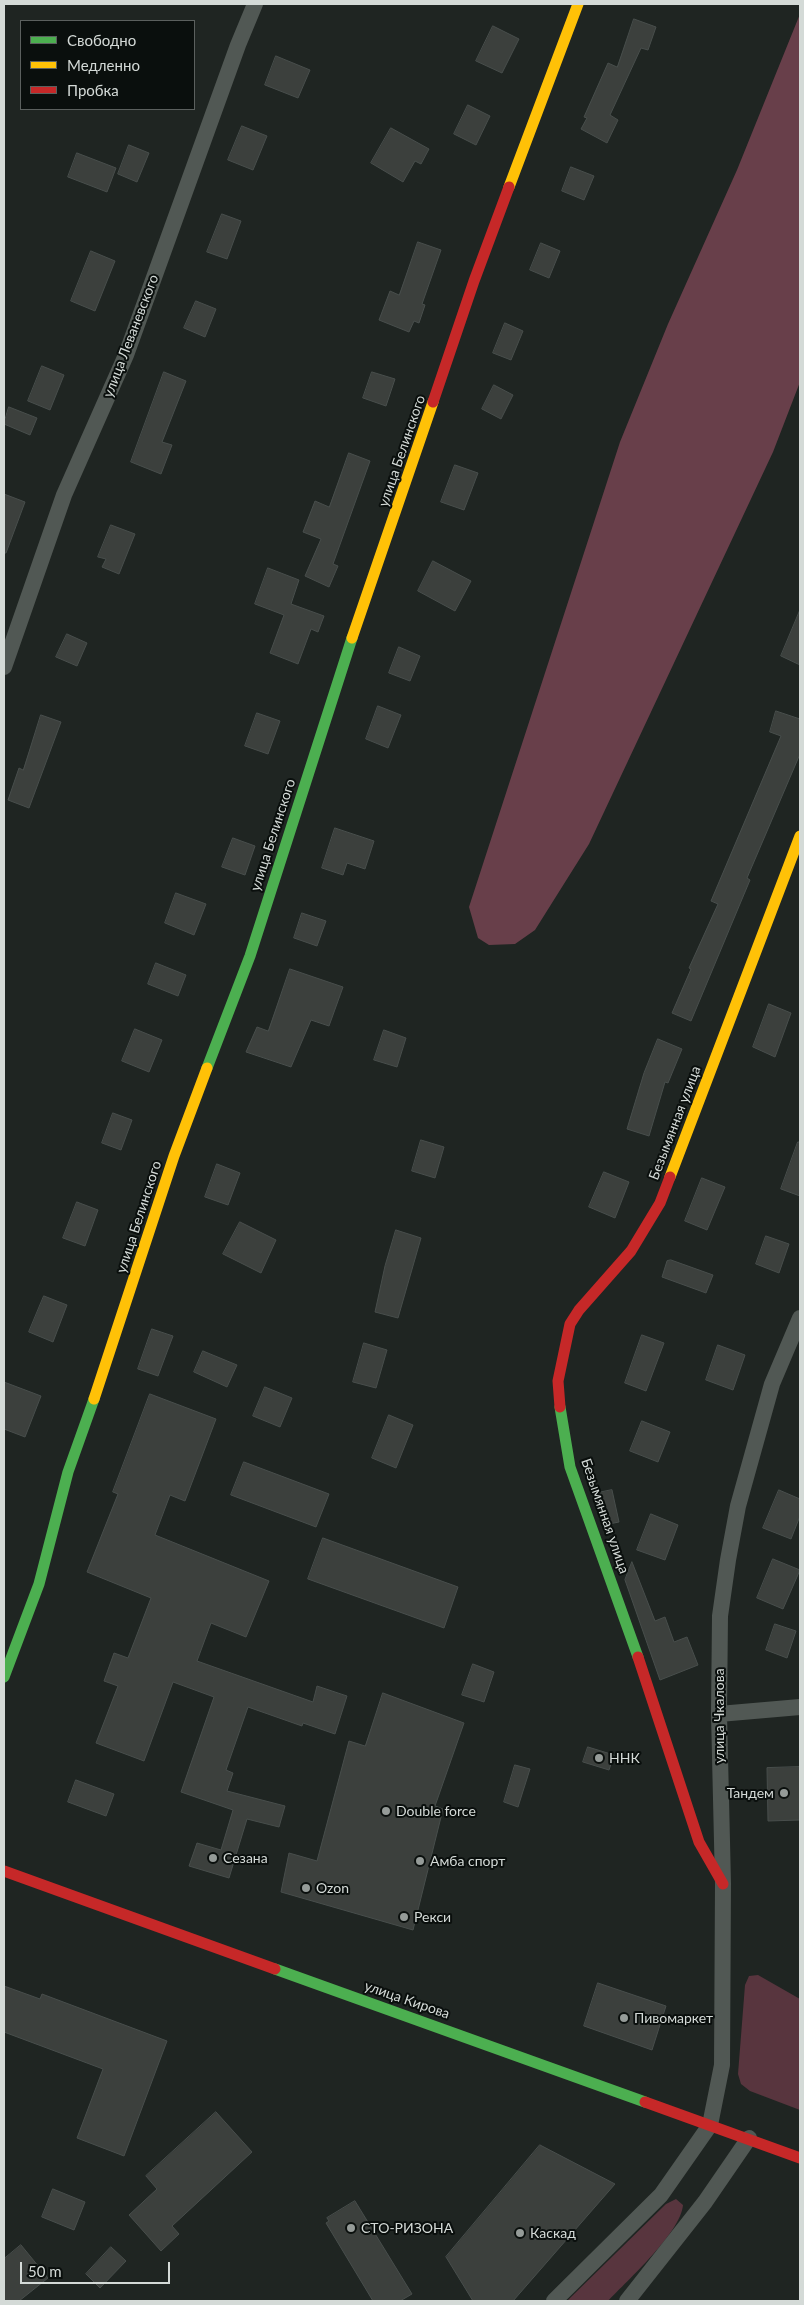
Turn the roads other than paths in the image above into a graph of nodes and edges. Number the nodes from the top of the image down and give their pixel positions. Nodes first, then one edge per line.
1 (255, 4) edge
2 (578, 4) edge
3 (4, 667) edge
4 (800, 836) edge
5 (800, 1318) edge
6 (4, 1677) edge
7 (800, 1707) edge
8 (719, 1714) junction
9 (4, 1871) edge
10 (723, 1884) junction
11 (710, 2125) junction
12 (749, 2138) junction
13 (800, 2158) edge
14 (554, 2301) edge
15 (628, 2301) edge

1 - 3 street, улица Леваневского
2 - 6 street, улица Белинского
4 - 10 street, Безымянная улица
5 - 8 street, улица Чкалова
7 - 8 street
8 - 10 street, улица Чкалова
9 - 11 street, улица Кирова
10 - 11 street, улица Чкалова
11 - 12 street, улица Кирова
11 - 14 street
12 - 13 street, улица Кирова
12 - 15 street

